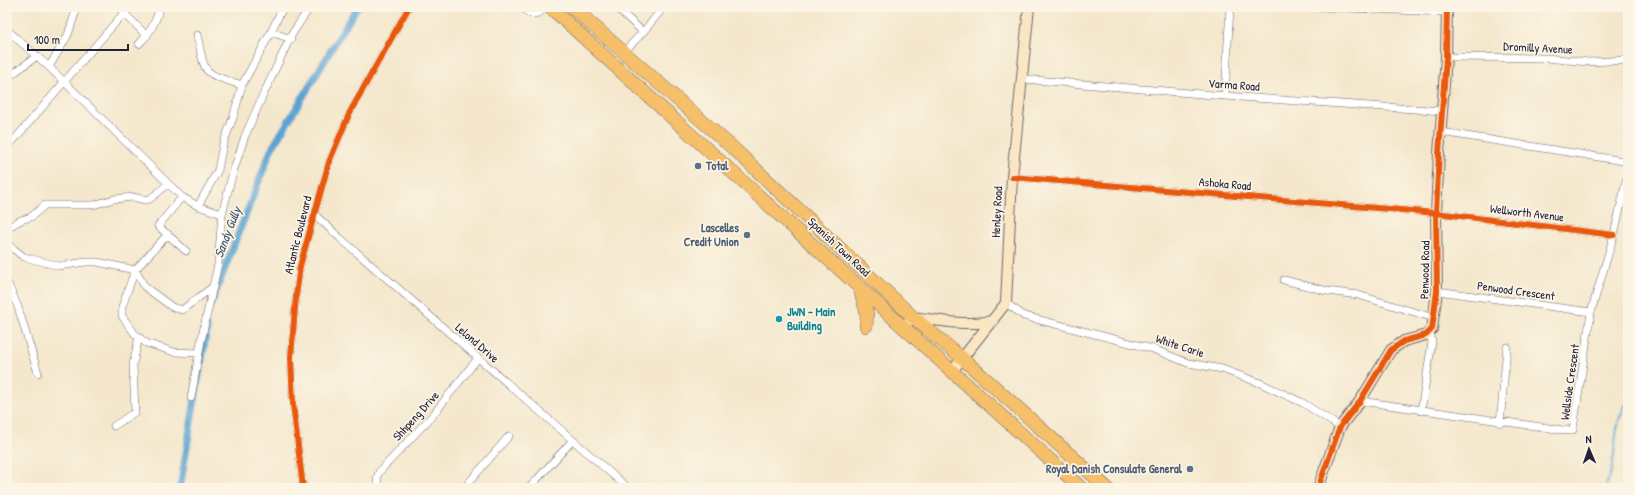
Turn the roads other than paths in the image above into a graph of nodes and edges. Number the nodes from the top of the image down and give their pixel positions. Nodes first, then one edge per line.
1 (77, 7) edge
2 (129, 7) edge
3 (160, 7) edge
4 (283, 7) edge
5 (409, 7) edge
6 (520, 7) edge
7 (546, 7) edge
8 (550, 7) edge
9 (572, 7) edge
10 (616, 7) edge
11 (664, 7) edge
12 (1029, 7) edge
13 (1230, 7) edge
14 (1320, 7) edge
15 (307, 8) edge
16 (1447, 9) edge
17 (124, 13) junction
18 (7, 30) edge
19 (271, 32) junction
20 (643, 32) junction
21 (197, 35) dead end
22 (147, 36) junction
23 (291, 39) junction
24 (139, 44) dead end
25 (623, 53) junction
26 (37, 56) junction
27 (1446, 57) junction
28 (1628, 60) edge
29 (49, 67) junction
30 (7, 78) edge
31 (1023, 79) junction
32 (65, 83) junction
33 (242, 85) junction
34 (1224, 96) junction
35 (1443, 111) junction
36 (1441, 132) junction
37 (7, 148) edge
38 (734, 150) junction
39 (722, 163) junction
40 (1628, 167) edge
41 (1628, 173) edge
42 (1012, 178) junction
43 (168, 184) junction
44 (182, 197) junction
45 (198, 206) junction
46 (313, 213) junction
47 (1436, 213) junction
48 (222, 214) junction
49 (7, 228) edge
50 (168, 234) junction
51 (1614, 235) junction
52 (7, 244) edge
53 (186, 251) dead end
54 (135, 270) junction
55 (1284, 280) dead end
56 (7, 282) edge
57 (214, 286) junction
58 (860, 287) junction
59 (1437, 291) junction
60 (1006, 303) junction
61 (1591, 312) junction
62 (913, 317) junction
63 (1434, 318) junction
64 (993, 321) junction
65 (866, 326) dead end
66 (903, 327) junction
67 (1430, 333) junction
68 (139, 337) junction
69 (1507, 347) dead end
70 (199, 353) junction
71 (478, 358) junction
72 (962, 358) junction
73 (952, 371) junction
74 (38, 373) dead end
75 (191, 398) dead end
76 (1360, 401) junction
77 (1421, 411) junction
78 (1500, 423) junction
79 (114, 426) dead end
80 (1340, 427) junction
81 (510, 436) dead end
82 (1048, 436) junction
83 (572, 441) junction
84 (303, 488) edge
85 (379, 488) edge
86 (464, 488) edge
87 (529, 488) edge
88 (628, 488) edge
89 (1081, 488) edge
90 (1090, 488) edge
91 (1107, 488) edge
92 (1318, 488) edge

1 - 29 street
2 - 17 street
3 - 22 street
4 - 19 street
5 - 46 street, Atlantic Boulevard
6 - 7 street
8 - 39 highway, Spanish Town Road
9 - 25 highway, Spanish Town Road
10 - 20 street
11 - 20 street
12 - 31 street, Henley Road
13 - 34 street
14 - 16 street
15 - 23 street
16 - 27 street, Penwood Road
17 - 22 street
17 - 32 street
18 - 26 street
19 - 23 street
19 - 33 street
20 - 25 street
21 - 33 street
22 - 24 street
23 - 48 street
25 - 38 highway, Spanish Town Road
26 - 29 street
26 - 30 street
27 - 28 street, Dromilly Avenue
27 - 35 street, Penwood Road
29 - 32 street
31 - 34 street, Varma Road
31 - 42 street, Henley Road
32 - 37 street
32 - 43 street
33 - 45 street
34 - 35 street, Varma Road
35 - 36 street, Penwood Road
36 - 40 street
36 - 47 street, Penwood Road
38 - 39 highway
38 - 62 highway, Spanish Town Road
39 - 58 highway, Spanish Town Road
41 - 51 street, Wellside Crescent
42 - 47 street, Ashoka Road
42 - 60 street, Henley Road
43 - 44 street
43 - 49 street
44 - 45 street
44 - 50 street
45 - 48 street
46 - 71 street, Lelond Drive
46 - 84 street, Atlantic Boulevard
47 - 51 street, Wellworth Avenue
47 - 59 street, Penwood Road
48 - 57 street
50 - 53 street
50 - 54 street
51 - 61 street, Wellside Crescent
52 - 54 street
54 - 57 street
54 - 68 street
55 - 63 street
56 - 74 street
57 - 70 street
58 - 65 highway
58 - 66 highway, Spanish Town Road
59 - 61 street, Penwood Crescent
59 - 63 street, Penwood Road
60 - 64 street
60 - 80 street, White Carie
61 - 78 street, Wellside Crescent
62 - 64 street
62 - 66 street
62 - 72 highway, Spanish Town Road
63 - 67 street, Penwood Road
64 - 72 street
66 - 73 highway, Spanish Town Road
67 - 76 street
67 - 77 street
68 - 70 street
68 - 79 street
69 - 78 street
70 - 75 street
71 - 83 street, Lelond Drive
71 - 85 street, Shhpeng Drive
72 - 73 street
72 - 82 highway, Spanish Town Road
73 - 89 highway, Spanish Town Road
76 - 77 street, Wellside Crescent
76 - 80 street
77 - 78 street, Wellside Crescent
80 - 92 street
81 - 86 street
82 - 90 highway
82 - 91 highway, Spanish Town Road
83 - 87 street
83 - 88 street, Lelond Drive

